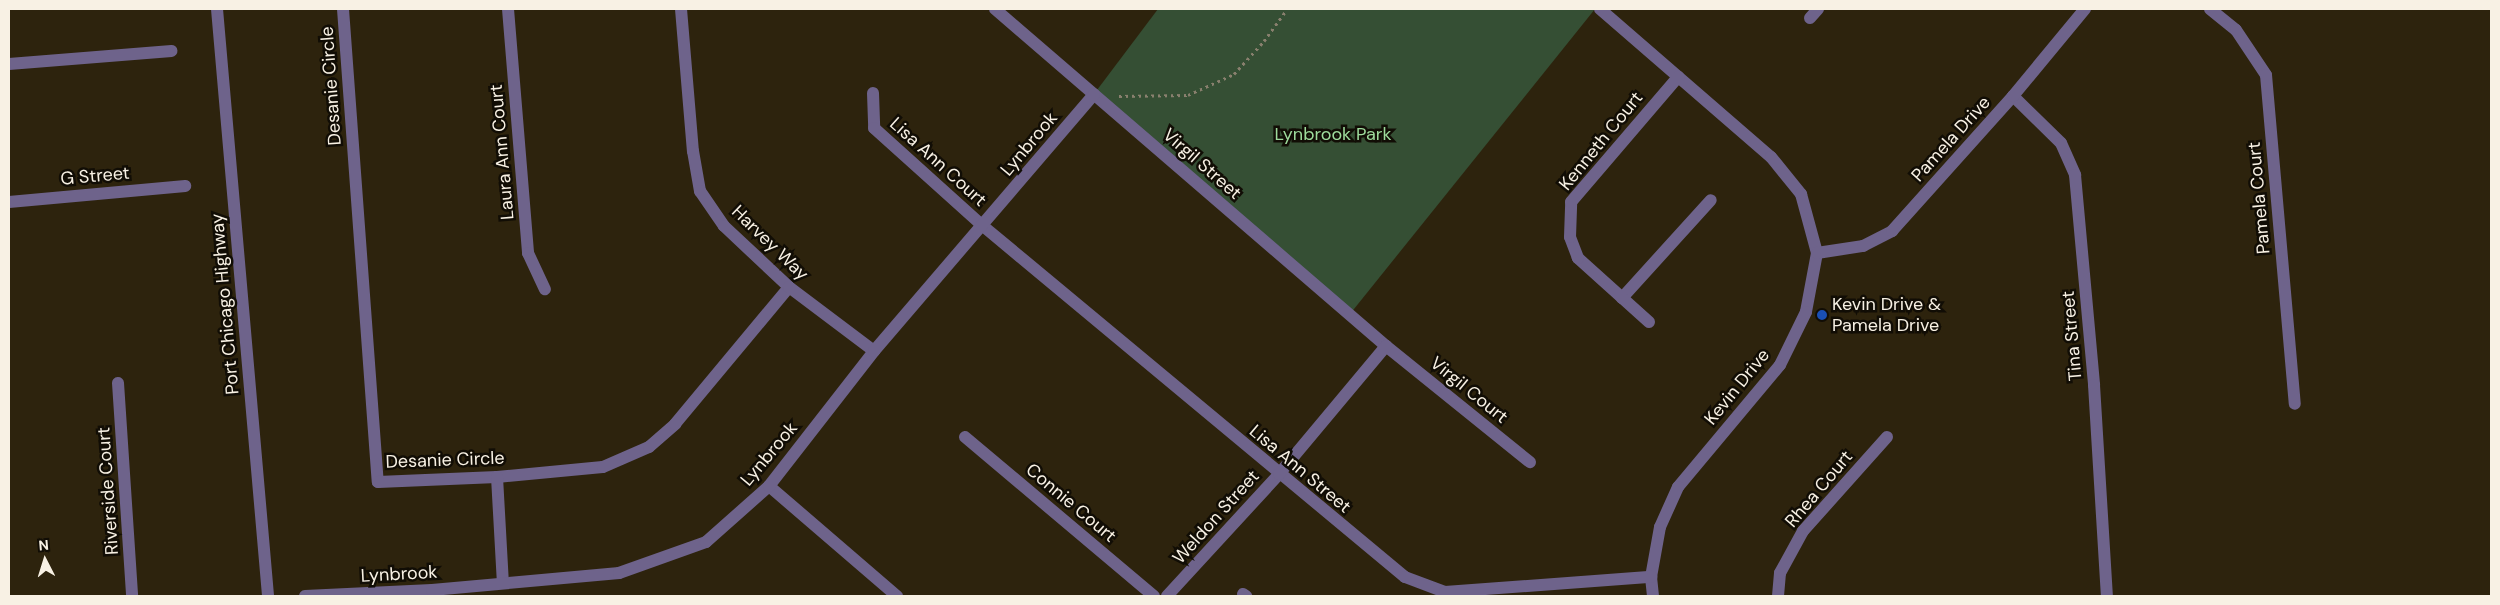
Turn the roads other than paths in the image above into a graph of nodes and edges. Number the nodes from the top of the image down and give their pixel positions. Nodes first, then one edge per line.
1 (217, 9) edge
2 (343, 9) edge
3 (508, 9) edge
4 (681, 9) edge
5 (995, 9) edge
6 (1600, 9) edge
7 (2085, 9) edge
8 (2210, 9) edge
9 (171, 51) dead end
10 (9, 64) edge
11 (1678, 77) junction
12 (873, 93) dead end
13 (1094, 94) junction
14 (2013, 96) junction
15 (185, 186) dead end
16 (1711, 200) dead end
17 (9, 202) edge
18 (983, 226) junction
19 (1817, 253) junction
20 (789, 288) junction
21 (545, 289) dead end
22 (1622, 298) junction
23 (1650, 322) dead end
24 (1386, 346) junction
25 (874, 351) junction
26 (118, 383) dead end
27 (2295, 404) dead end
28 (965, 437) dead end
29 (1887, 437) dead end
30 (1530, 462) dead end
31 (1279, 474) junction
32 (497, 477) junction
33 (769, 486) junction
34 (1651, 577) junction
35 (503, 583) junction
36 (422, 593) edge
37 (132, 596) edge
38 (268, 596) edge
39 (305, 596) edge
40 (897, 596) edge
41 (1154, 596) edge
42 (1167, 596) edge
43 (1653, 596) edge
44 (1778, 596) edge
45 (2106, 596) edge

1 - 38 street, Port Chicago Highway
2 - 32 street, Desanie Circle
3 - 21 street, Laura Ann Court
4 - 20 street, Harvey Way
5 - 13 street, Virgil Street
6 - 11 street, Kevin Drive
7 - 14 street, Pamela Drive
8 - 27 street, Pamela Court
9 - 10 street
11 - 19 street, Kevin Drive
11 - 22 street, Kenneth Court
12 - 18 street, Lisa Ann Court
13 - 18 street, Lynbrook
13 - 24 street, Virgil Street
14 - 19 street, Pamela Drive
14 - 45 street, Tina Street
15 - 17 street, G Street
16 - 22 street
18 - 25 street, Lynbrook
18 - 31 street, Lisa Ann Street
19 - 34 street, Kevin Drive
20 - 25 street, Harvey Way
20 - 32 street, Desanie Circle
22 - 23 street, Kenneth Court
24 - 30 street, Virgil Court
24 - 31 street, Weldon Street
25 - 33 street, Lynbrook
26 - 37 street, Riverside Court
28 - 41 street, Connie Court
29 - 44 street, Rhea Court
31 - 34 street, Lisa Ann Street
31 - 42 street, Weldon Street
32 - 35 street
33 - 35 street, Lynbrook
33 - 40 street
34 - 43 street, Kevin Drive
35 - 36 street, Lynbrook
36 - 39 street, Lynbrook

